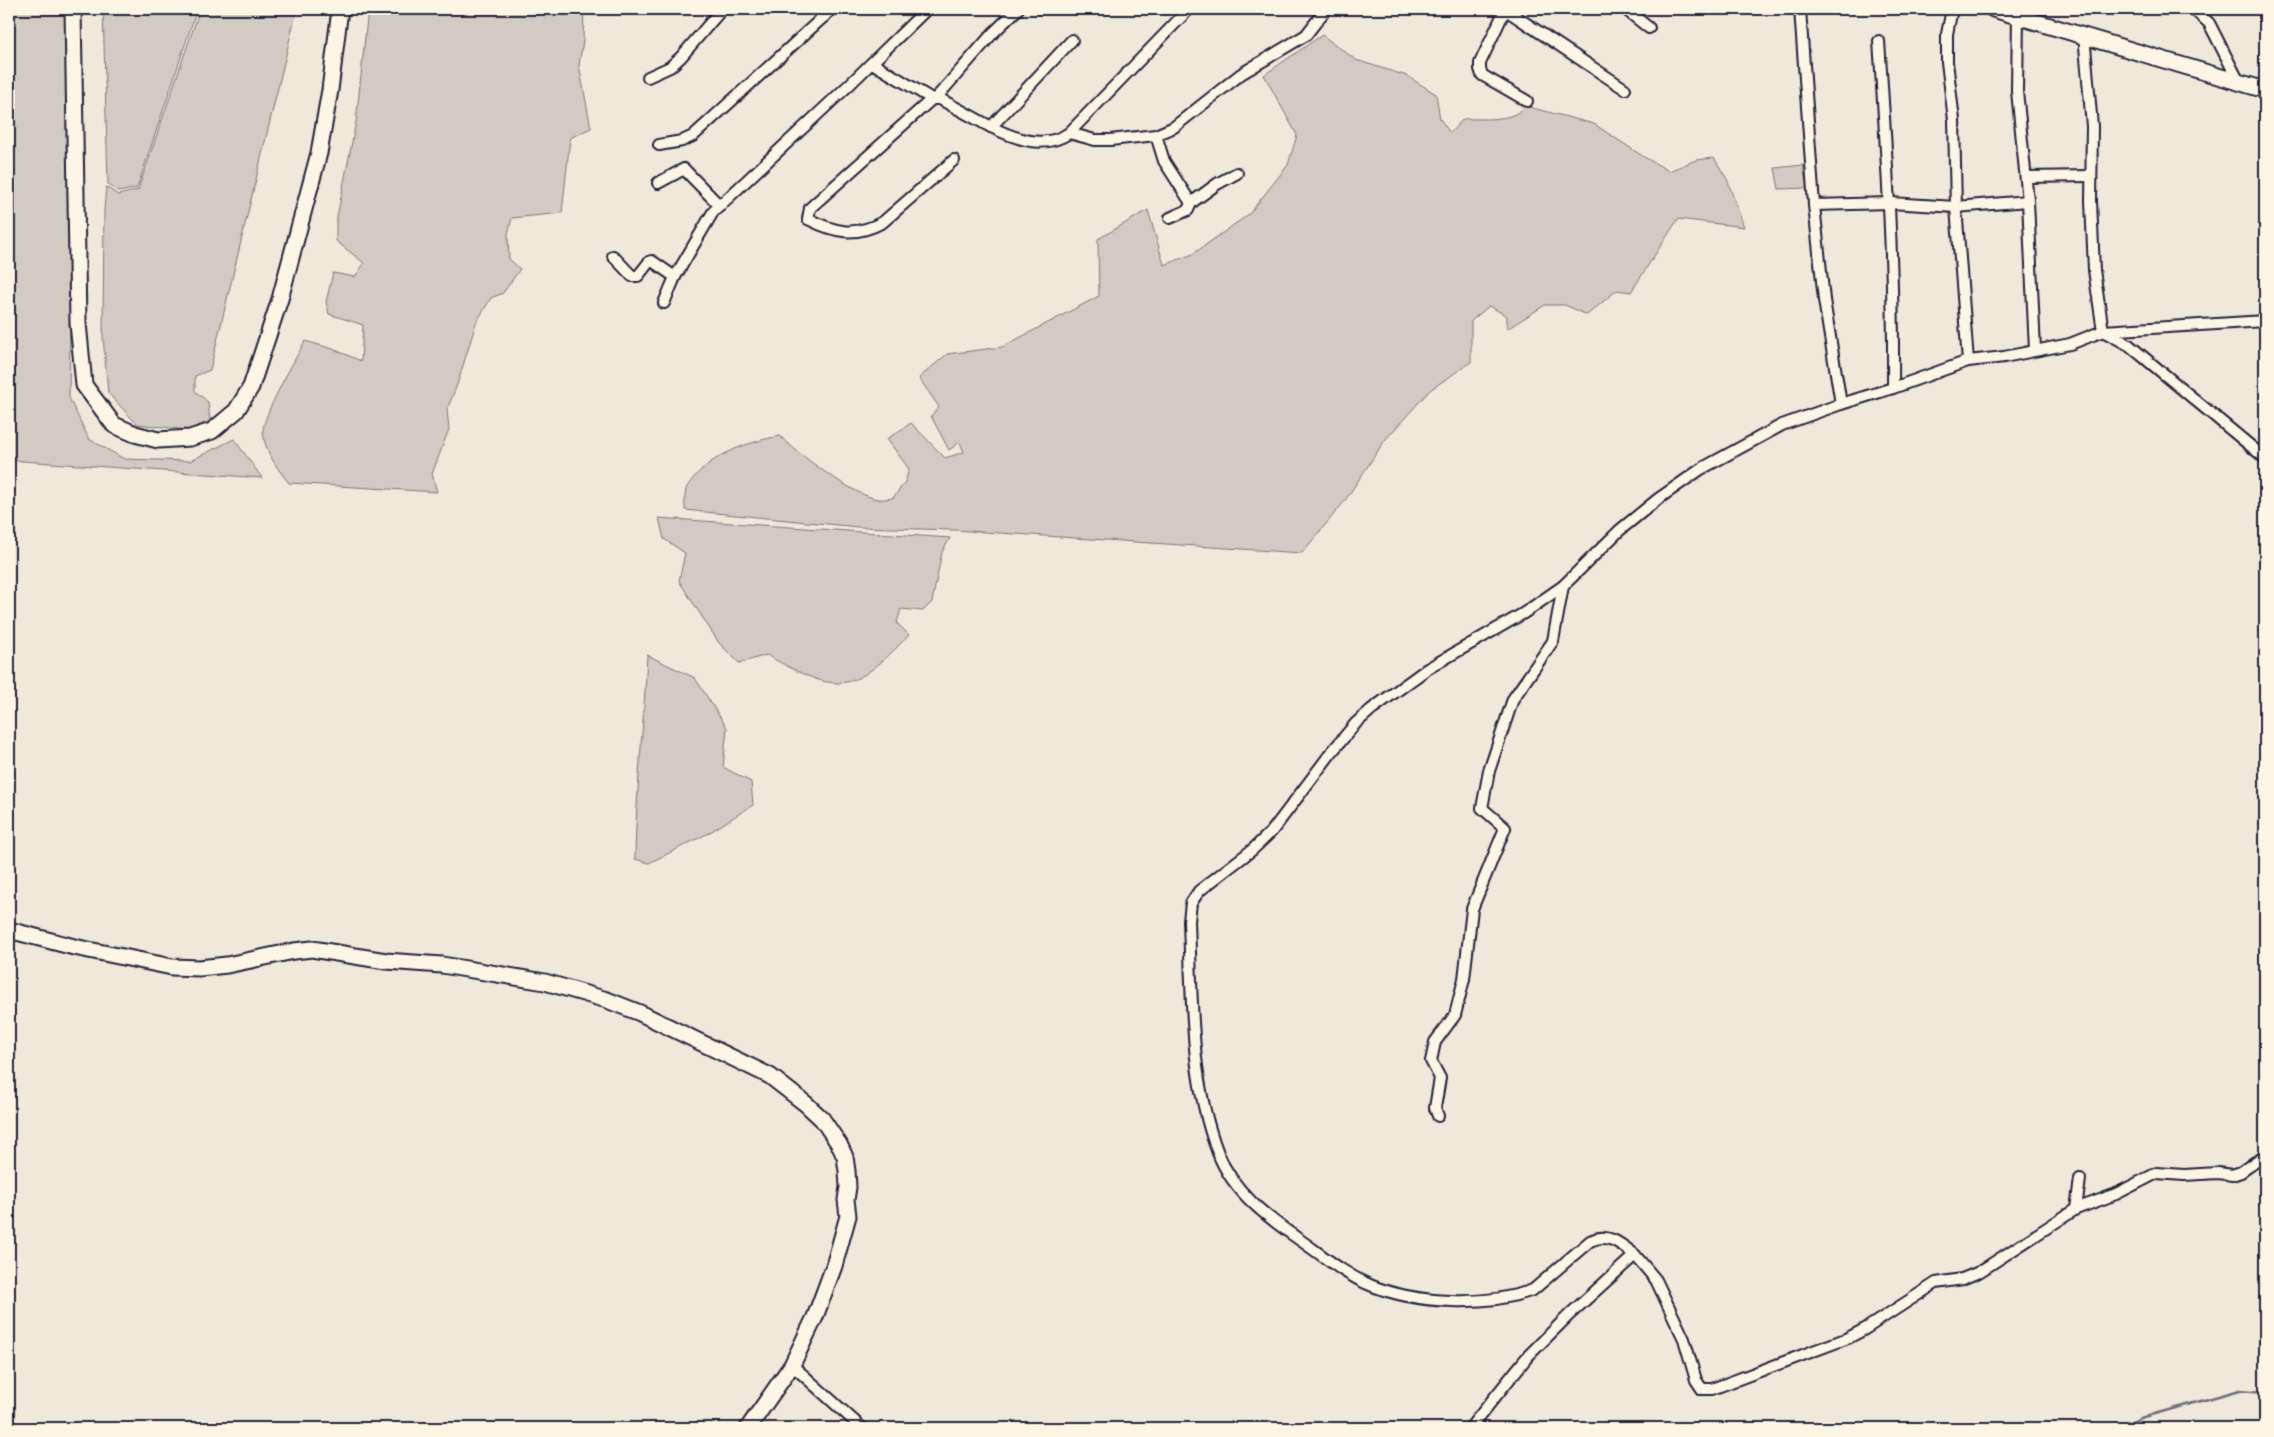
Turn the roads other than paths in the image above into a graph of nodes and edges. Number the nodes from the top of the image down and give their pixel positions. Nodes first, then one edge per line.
1 (73, 9) edge
2 (340, 9) edge
3 (722, 9) edge
4 (816, 9) edge
5 (832, 9) edge
6 (927, 9) edge
7 (1018, 9) edge
8 (1190, 9) edge
9 (1326, 9) edge
10 (1625, 9) edge
11 (1800, 9) edge
12 (1952, 9) edge
13 (1994, 9) edge
14 (2193, 9) edge
15 (1505, 10) edge
16 (2018, 15) junction
17 (824, 16) junction
18 (1649, 28) dead end
19 (2084, 35) junction
20 (1072, 40) dead end
21 (1879, 41) dead end
22 (872, 63) junction
23 (648, 77) dead end
24 (2239, 82) junction
25 (1625, 89) dead end
26 (2265, 90) edge
27 (934, 99) junction
28 (1527, 101) dead end
29 (991, 127) junction
30 (1069, 132) junction
31 (1156, 135) junction
32 (658, 145) dead end
33 (954, 160) dead end
34 (1237, 173) dead end
35 (2091, 176) junction
36 (2026, 177) junction
37 (658, 183) dead end
38 (2028, 201) junction
39 (1191, 203) junction
40 (1890, 203) junction
41 (1814, 204) junction
42 (720, 206) junction
43 (1956, 207) junction
44 (1170, 218) dead end
45 (613, 256) dead end
46 (675, 277) junction
47 (664, 303) dead end
48 (2265, 321) edge
49 (2103, 332) junction
50 (2035, 350) junction
51 (1968, 361) junction
52 (1893, 388) junction
53 (1841, 404) junction
54 (2265, 458) edge
55 (1563, 586) junction
56 (9, 930) edge
57 (1438, 1116) dead end
58 (2265, 1155) edge
59 (2080, 1179) dead end
60 (2076, 1209) junction
61 (1635, 1255) junction
62 (792, 1366) junction
63 (748, 1428) edge
64 (862, 1428) edge
65 (1470, 1428) edge

1 - 2 main road
3 - 23 street
4 - 17 street
5 - 17 street
6 - 22 street
7 - 27 street
8 - 30 street
9 - 31 street
10 - 18 street
11 - 41 street
12 - 43 street
13 - 16 main road
14 - 24 street
15 - 25 street
15 - 28 street
16 - 19 main road
16 - 36 street
17 - 32 street
19 - 24 main road
19 - 35 street
20 - 29 street
21 - 40 street
22 - 27 street
22 - 42 street
24 - 26 main road
27 - 29 street
27 - 33 street
29 - 30 street
30 - 31 street
31 - 39 street
34 - 39 street
35 - 36 street
35 - 49 street
36 - 38 street
37 - 42 street
38 - 43 street
38 - 50 street
39 - 44 street
40 - 41 street
40 - 43 street
40 - 52 street
41 - 53 street
42 - 46 street
43 - 51 street
45 - 46 street
46 - 47 street
48 - 49 street
49 - 50 street
49 - 54 street
50 - 51 street
51 - 52 street
52 - 53 street
53 - 55 street
55 - 57 street
55 - 61 street
56 - 62 main road
58 - 60 street
59 - 60 street
60 - 61 street
61 - 65 street
62 - 63 main road
62 - 64 street

